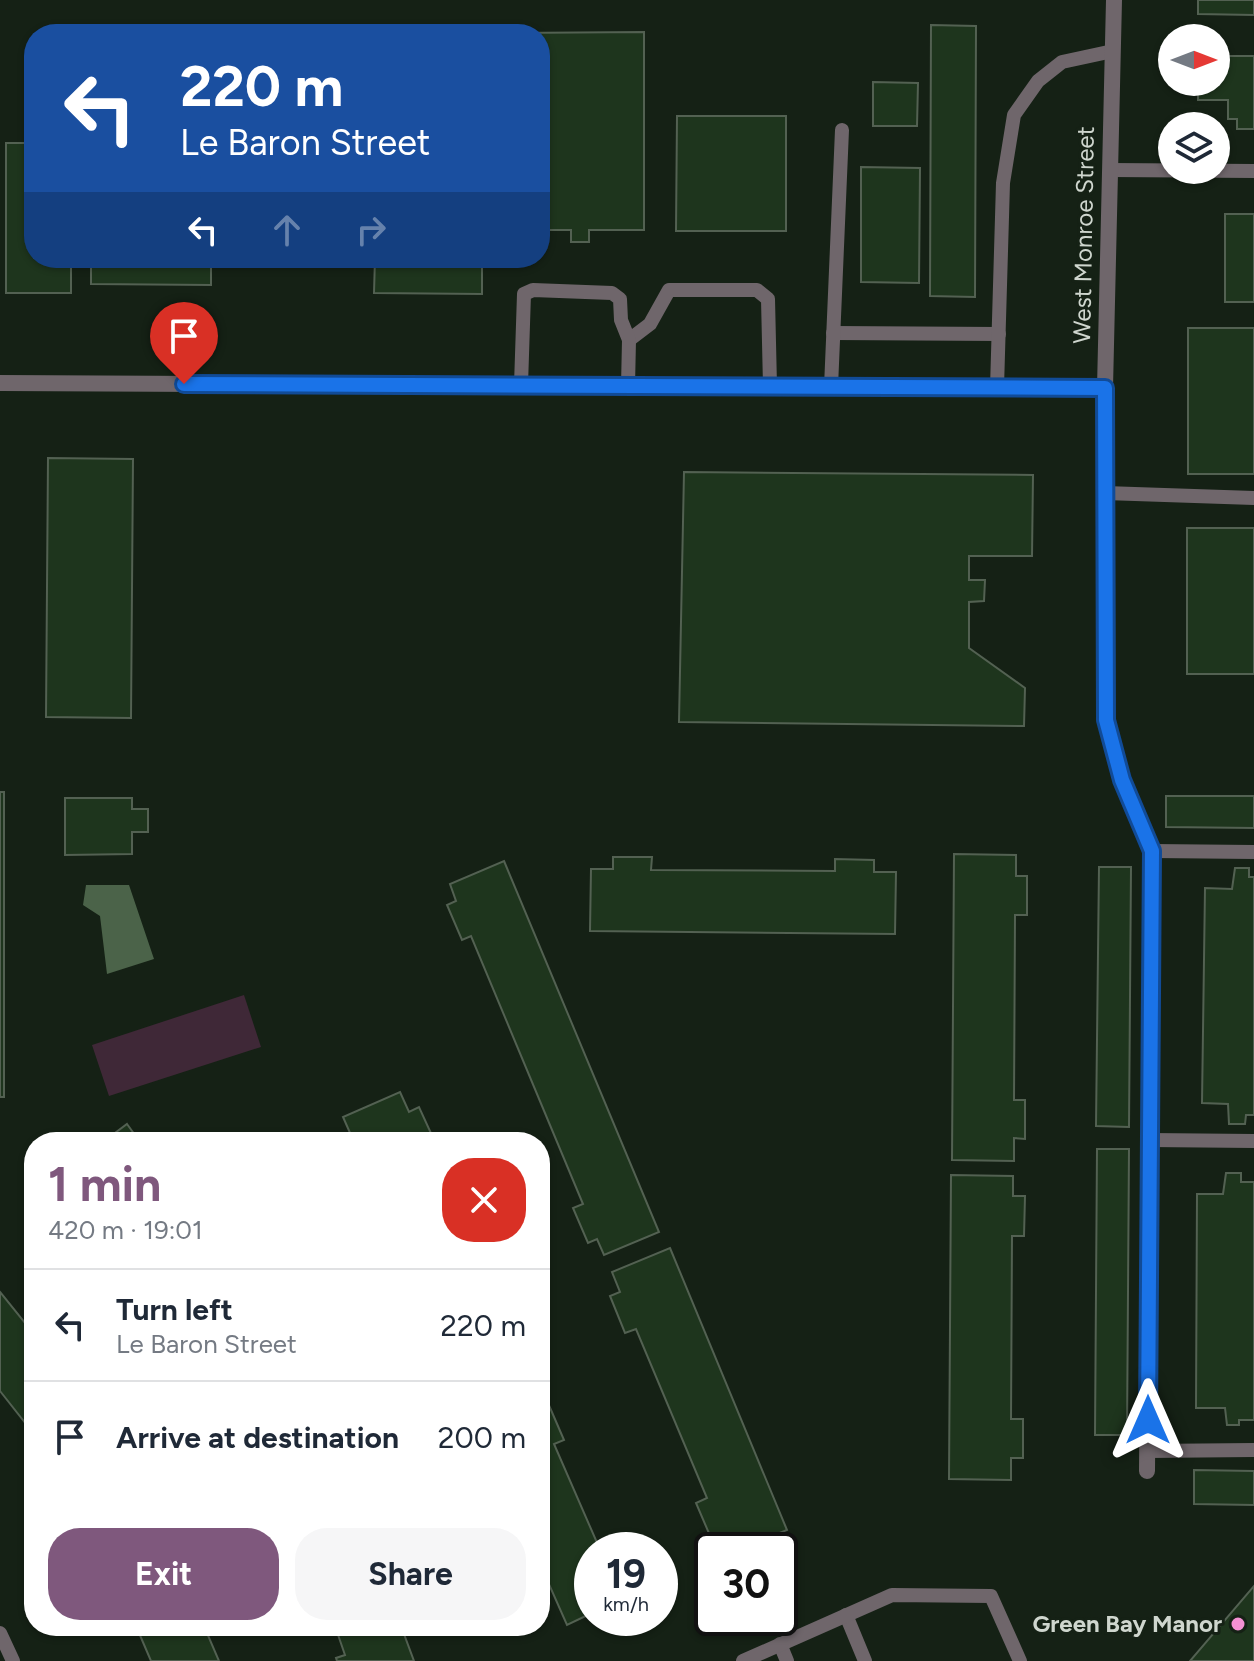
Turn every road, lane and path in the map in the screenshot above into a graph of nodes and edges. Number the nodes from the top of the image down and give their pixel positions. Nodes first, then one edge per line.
1 (1114, 0) edge
2 (1113, 51) junction
3 (842, 130) dead end
4 (1110, 170) junction
5 (1254, 171) edge
6 (833, 333) junction
7 (999, 334) junction
8 (629, 340) junction
9 (0, 383) edge
10 (521, 385) junction
11 (628, 386) junction
12 (770, 386) junction
13 (831, 387) junction
14 (997, 388) junction
15 (1105, 388) junction
16 (1105, 493) junction
17 (1254, 498) edge
18 (1152, 851) junction
19 (1254, 852) edge
20 (1149, 1140) junction
21 (1254, 1141) edge
22 (1254, 1450) edge
23 (1147, 1451) junction
24 (1147, 1471) dead end
25 (846, 1615) junction
26 (0, 1633) edge
27 (780, 1644) junction
28 (13, 1661) edge
29 (743, 1661) edge
30 (787, 1661) edge
31 (865, 1661) edge
32 (1020, 1661) edge

1 - 2 street, West Monroe Street
2 - 4 street, West Monroe Street
2 - 7 lane
3 - 6 lane
4 - 5 lane
4 - 15 street, West Monroe Street
6 - 7 lane
6 - 13 lane
7 - 14 lane
8 - 10 lane
8 - 11 lane
8 - 12 lane
9 - 10 street
10 - 11 street
11 - 12 street
12 - 13 street
13 - 14 street
14 - 15 street
15 - 16 street, West Monroe Street
16 - 17 lane
16 - 18 street, West Monroe Street
18 - 19 lane
18 - 20 street, West Monroe Street
20 - 21 lane
20 - 23 street, West Monroe Street
22 - 23 lane
23 - 24 street, West Monroe Street
25 - 27 lane
25 - 31 lane
25 - 32 lane
26 - 28 lane
27 - 29 lane
27 - 30 lane

